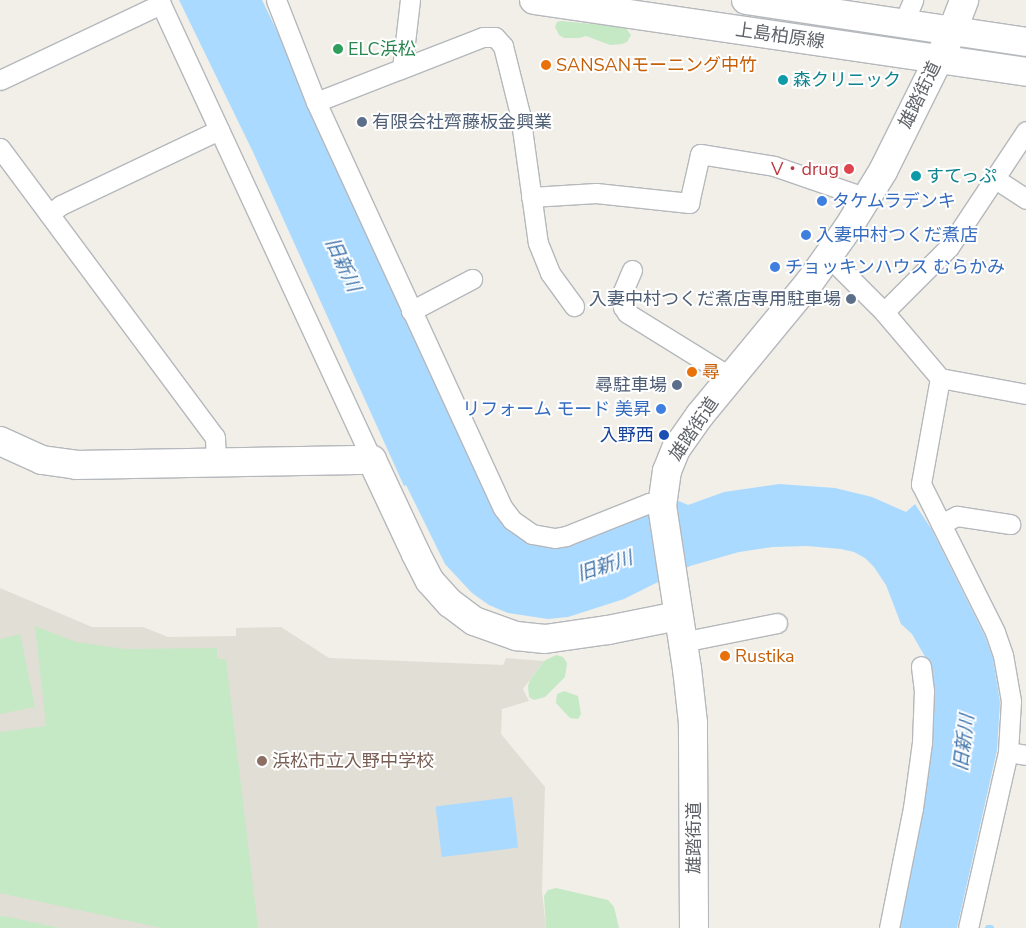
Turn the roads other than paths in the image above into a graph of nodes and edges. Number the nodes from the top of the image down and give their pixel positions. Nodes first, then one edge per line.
1 (276, 0) edge
2 (410, 0) edge
3 (534, 0) edge
4 (746, 0) edge
5 (964, 0) edge
6 (160, 2) edge
7 (908, 12) edge
8 (952, 32) junction
9 (1026, 42) edge
10 (938, 59) junction
11 (402, 68) junction
12 (1026, 72) edge
13 (0, 80) edge
14 (316, 102) junction
15 (219, 130) junction
16 (1026, 131) edge
17 (0, 148) edge
18 (994, 178) junction
19 (530, 197) junction
20 (867, 198) junction
21 (1026, 199) edge
22 (49, 214) junction
23 (829, 257) junction
24 (632, 270) dead end
25 (472, 279) dead end
26 (574, 306) dead end
27 (411, 311) junction
28 (884, 312) junction
29 (940, 378) junction
30 (730, 379) junction
31 (1026, 394) edge
32 (0, 441) edge
33 (372, 460) junction
34 (216, 463) junction
35 (662, 505) junction
36 (941, 524) junction
37 (1010, 524) dead end
38 (678, 616) junction
39 (777, 623) dead end
40 (682, 642) junction
41 (921, 666) dead end
42 (1017, 753) edge
43 (694, 928) edge
44 (890, 928) edge
45 (968, 928) edge

1 - 14 street
2 - 11 street
3 - 10 street, 上島柏原線
4 - 7 street, 上島柏原線
5 - 8 street, 雄踏街道
6 - 13 street
6 - 15 street
7 - 8 street, 上島柏原線
8 - 9 street, 上島柏原線
8 - 10 street, 雄踏街道
10 - 12 street, 上島柏原線
10 - 20 street, 雄踏街道
11 - 14 street
11 - 19 street
14 - 27 street
15 - 22 street
15 - 33 street
16 - 18 street
17 - 22 street
18 - 21 street
18 - 28 street
19 - 20 street
19 - 26 street
20 - 23 street, 雄踏街道
22 - 34 street
23 - 28 street
23 - 30 street, 雄踏街道
24 - 30 street
25 - 27 street
27 - 35 street
28 - 29 street
29 - 31 street
29 - 36 street
30 - 35 street, 雄踏街道
32 - 34 street
33 - 34 street
33 - 38 street
35 - 38 street, 雄踏街道
36 - 37 street
36 - 42 street
38 - 40 street, 雄踏街道
39 - 40 street
40 - 43 street, 雄踏街道
41 - 44 street
42 - 45 street

